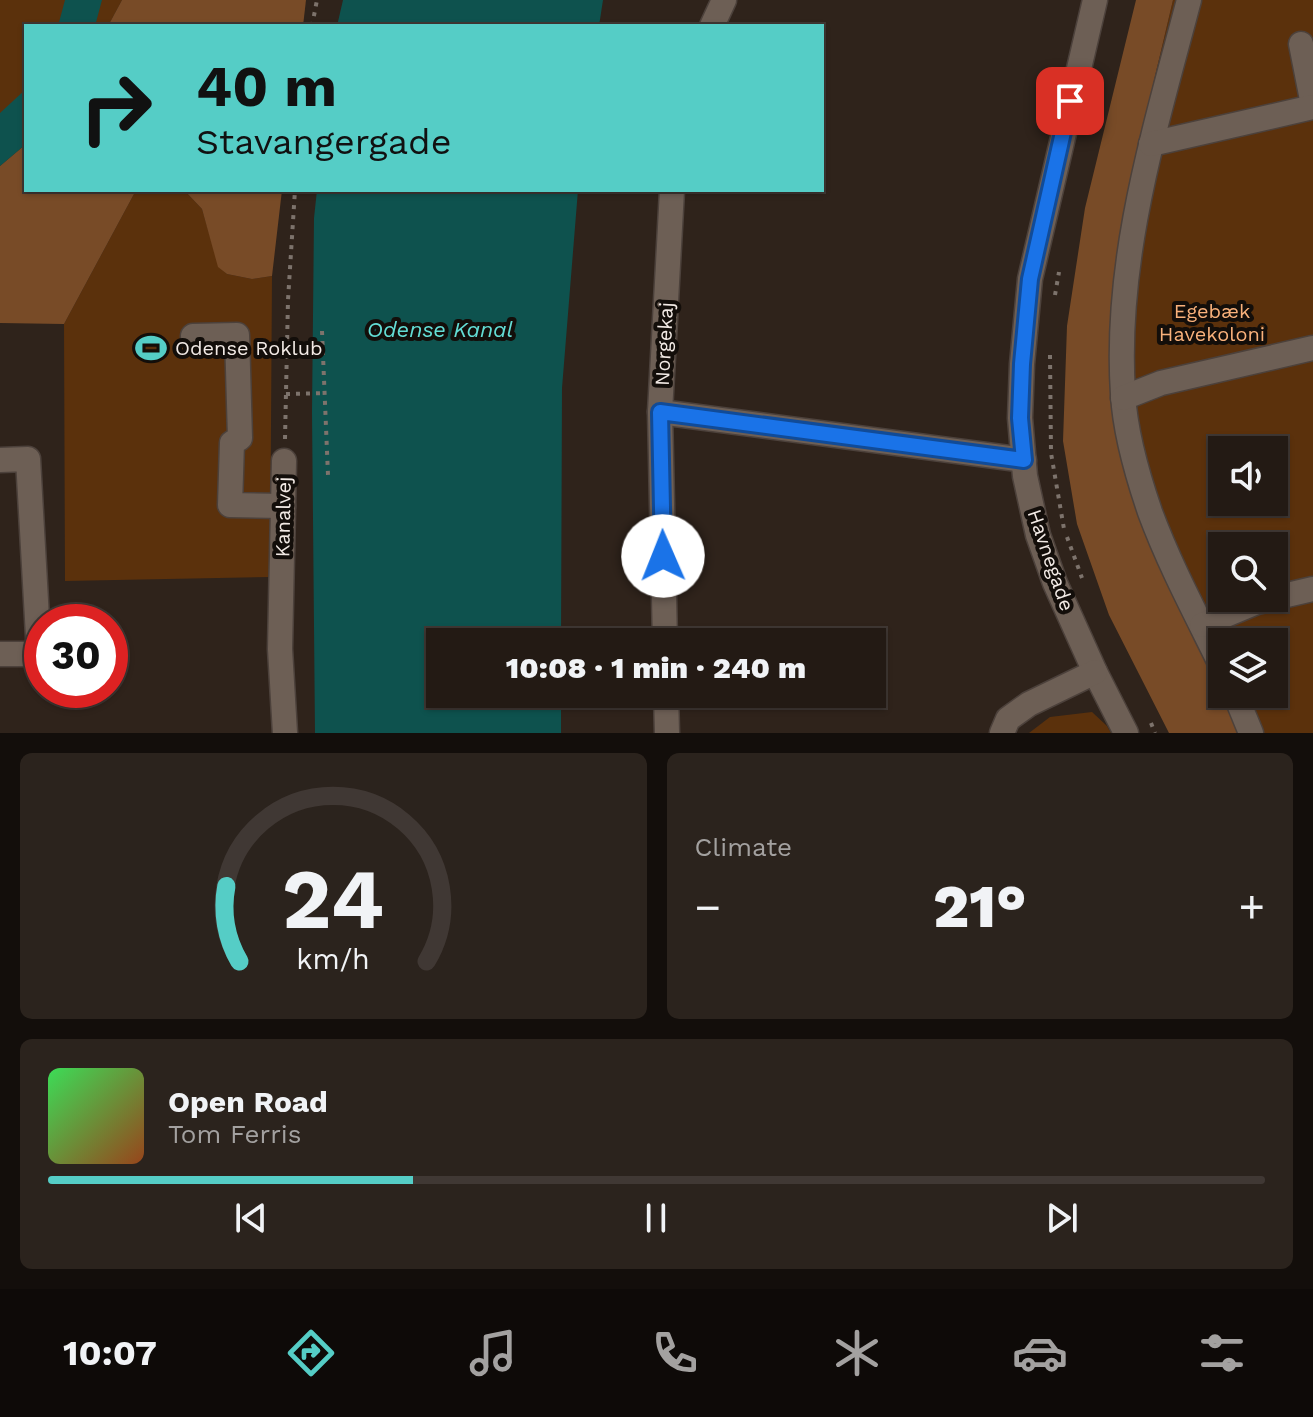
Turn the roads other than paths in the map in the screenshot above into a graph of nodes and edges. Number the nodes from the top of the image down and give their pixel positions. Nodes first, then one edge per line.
1 (724, 0) edge
2 (1095, 0) edge
3 (1189, 0) edge
4 (713, 24) edge
5 (1301, 44) dead end
6 (1313, 106) edge
7 (1151, 144) junction
8 (672, 192) edge
9 (193, 336) dead end
10 (1313, 348) edge
11 (1123, 398) junction
12 (660, 412) junction
13 (0, 460) edge
14 (1024, 460) junction
15 (284, 461) road end
16 (283, 506) junction
17 (1313, 589) edge
18 (1202, 625) junction
19 (665, 628) edge
20 (1208, 638) edge
21 (0, 654) edge
22 (1095, 672) junction
23 (666, 708) edge
24 (1241, 708) edge
25 (285, 733) edge
26 (667, 733) edge
27 (1002, 733) edge
28 (1126, 733) edge
29 (1251, 733) edge

1 - 4 street
2 - 14 street, Havnegade
3 - 7 street
5 - 6 street
6 - 7 street
7 - 11 street
8 - 12 street, Norgekaj
9 - 16 street
10 - 11 street
11 - 18 street
12 - 14 street
12 - 19 street, Norgekaj
13 - 21 street
14 - 22 street, Havnegade
15 - 16 street, Kanalvej
16 - 25 street, Kanalvej
17 - 18 street
18 - 20 street
22 - 27 street
22 - 28 street, Havnegade
23 - 26 street
24 - 29 street

